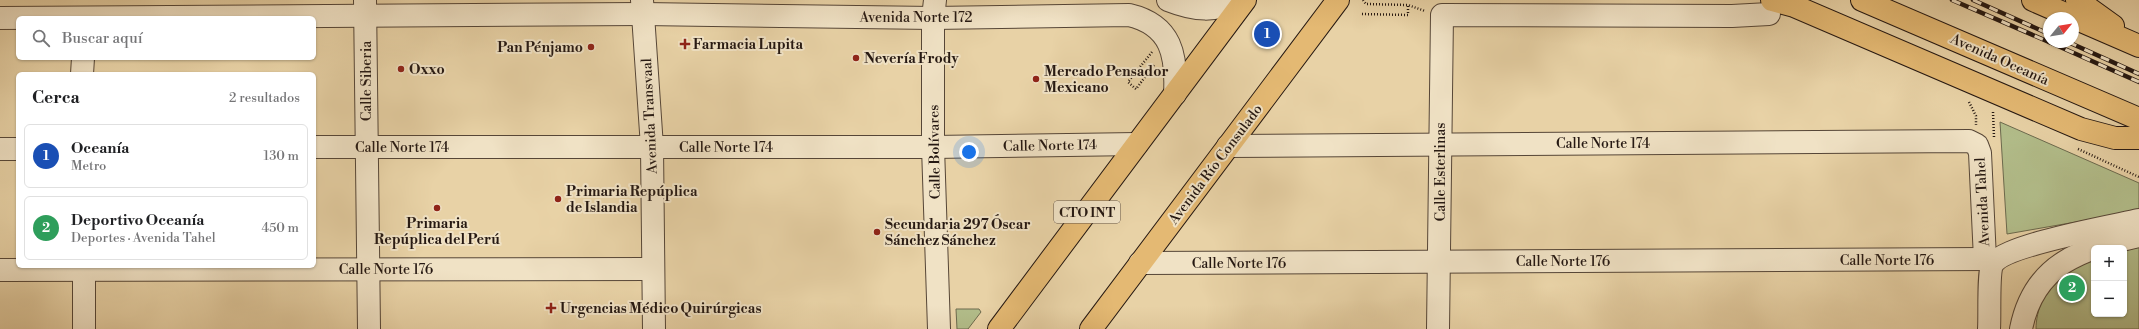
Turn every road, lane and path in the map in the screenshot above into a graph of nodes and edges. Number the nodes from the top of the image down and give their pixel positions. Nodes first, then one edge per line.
1 (80, 0) edge
2 (1168, 0) edge
3 (1244, 0) edge
4 (1338, 0) edge
5 (1363, 0) edge
6 (1862, 0) edge
7 (2033, 0) edge
8 (2077, 0) edge
9 (1408, 5) junction
10 (643, 7) edge
11 (1771, 7) edge
12 (365, 8) edge
13 (934, 9) edge
14 (1362, 14) dead end
15 (83, 16) edge
16 (139, 16) edge
17 (1442, 16) junction
18 (0, 18) edge
19 (16, 18) edge
20 (1163, 34) junction
21 (2136, 45) edge
22 (83, 60) edge
23 (1156, 63) dead end
24 (82, 72) edge
25 (1175, 94) junction
26 (1993, 110) dead end
27 (2139, 119) edge
28 (2139, 138) edge
29 (1986, 143) junction
30 (1137, 144) junction
31 (1440, 144) junction
32 (1228, 146) junction
33 (316, 147) edge
34 (366, 147) junction
35 (652, 147) junction
36 (933, 147) junction
37 (0, 150) edge
38 (16, 150) edge
39 (2139, 220) edge
40 (2139, 236) edge
41 (1439, 262) junction
42 (1140, 263) junction
43 (1989, 263) junction
44 (84, 268) edge
45 (368, 269) junction
46 (652, 269) junction
47 (0, 270) edge
48 (84, 329) edge
49 (369, 329) edge
50 (654, 329) edge
51 (939, 329) edge
52 (999, 329) edge
53 (1091, 329) edge
54 (1438, 329) edge
55 (1989, 329) edge
56 (2021, 329) edge

1 - 15 street
2 - 3 street
3 - 25 highway, CTO INT
4 - 32 highway, Avenida Río Consulado
5 - 9 path
6 - 27 highway, Avenida Oceanía
7 - 21 highway
8 - 21 highway
9 - 14 path
9 - 17 path
10 - 12 street, Avenida Norte 172
10 - 13 street, Avenida Norte 172
10 - 35 street, Avenida Transvaal
11 - 17 street
11 - 28 highway
12 - 16 street, Avenida Norte 172
12 - 34 street, Calle Siberia
13 - 20 street, Avenida Norte 172
13 - 36 street, Calle Bolívares
17 - 31 street, Calle Esterlinas
18 - 19 street, Avenida Norte 172
20 - 23 path
20 - 25 street, Avenida Norte 172
22 - 24 street
25 - 30 highway, CTO INT
26 - 29 path
29 - 31 street, Calle Norte 174
29 - 43 street, Avenida Tahel
30 - 36 street, Calle Norte 174
30 - 52 highway, CTO INT
31 - 32 street, Calle Norte 174
31 - 41 street, Calle Esterlinas
32 - 42 highway, Avenida Río Consulado
33 - 34 street, Calle Norte 174
34 - 35 street, Calle Norte 174
34 - 45 street, Calle Siberia
35 - 36 street, Calle Norte 174
35 - 46 street, Avenida Transvaal
36 - 51 street, Calle Bolívares
37 - 38 street
39 - 43 street, Avenida Tahel
40 - 56 street
41 - 42 street, Calle Norte 176
41 - 43 street, Calle Norte 176
41 - 54 street, Calle Esterlinas
42 - 53 highway, Avenida Río Consulado
43 - 55 street, Avenida Tahel
44 - 45 street, Calle Norte 176
44 - 47 street, Calle Norte 176
44 - 48 street
45 - 46 street, Calle Norte 176
45 - 49 street, Calle Siberia
46 - 50 street, Avenida Transvaal

